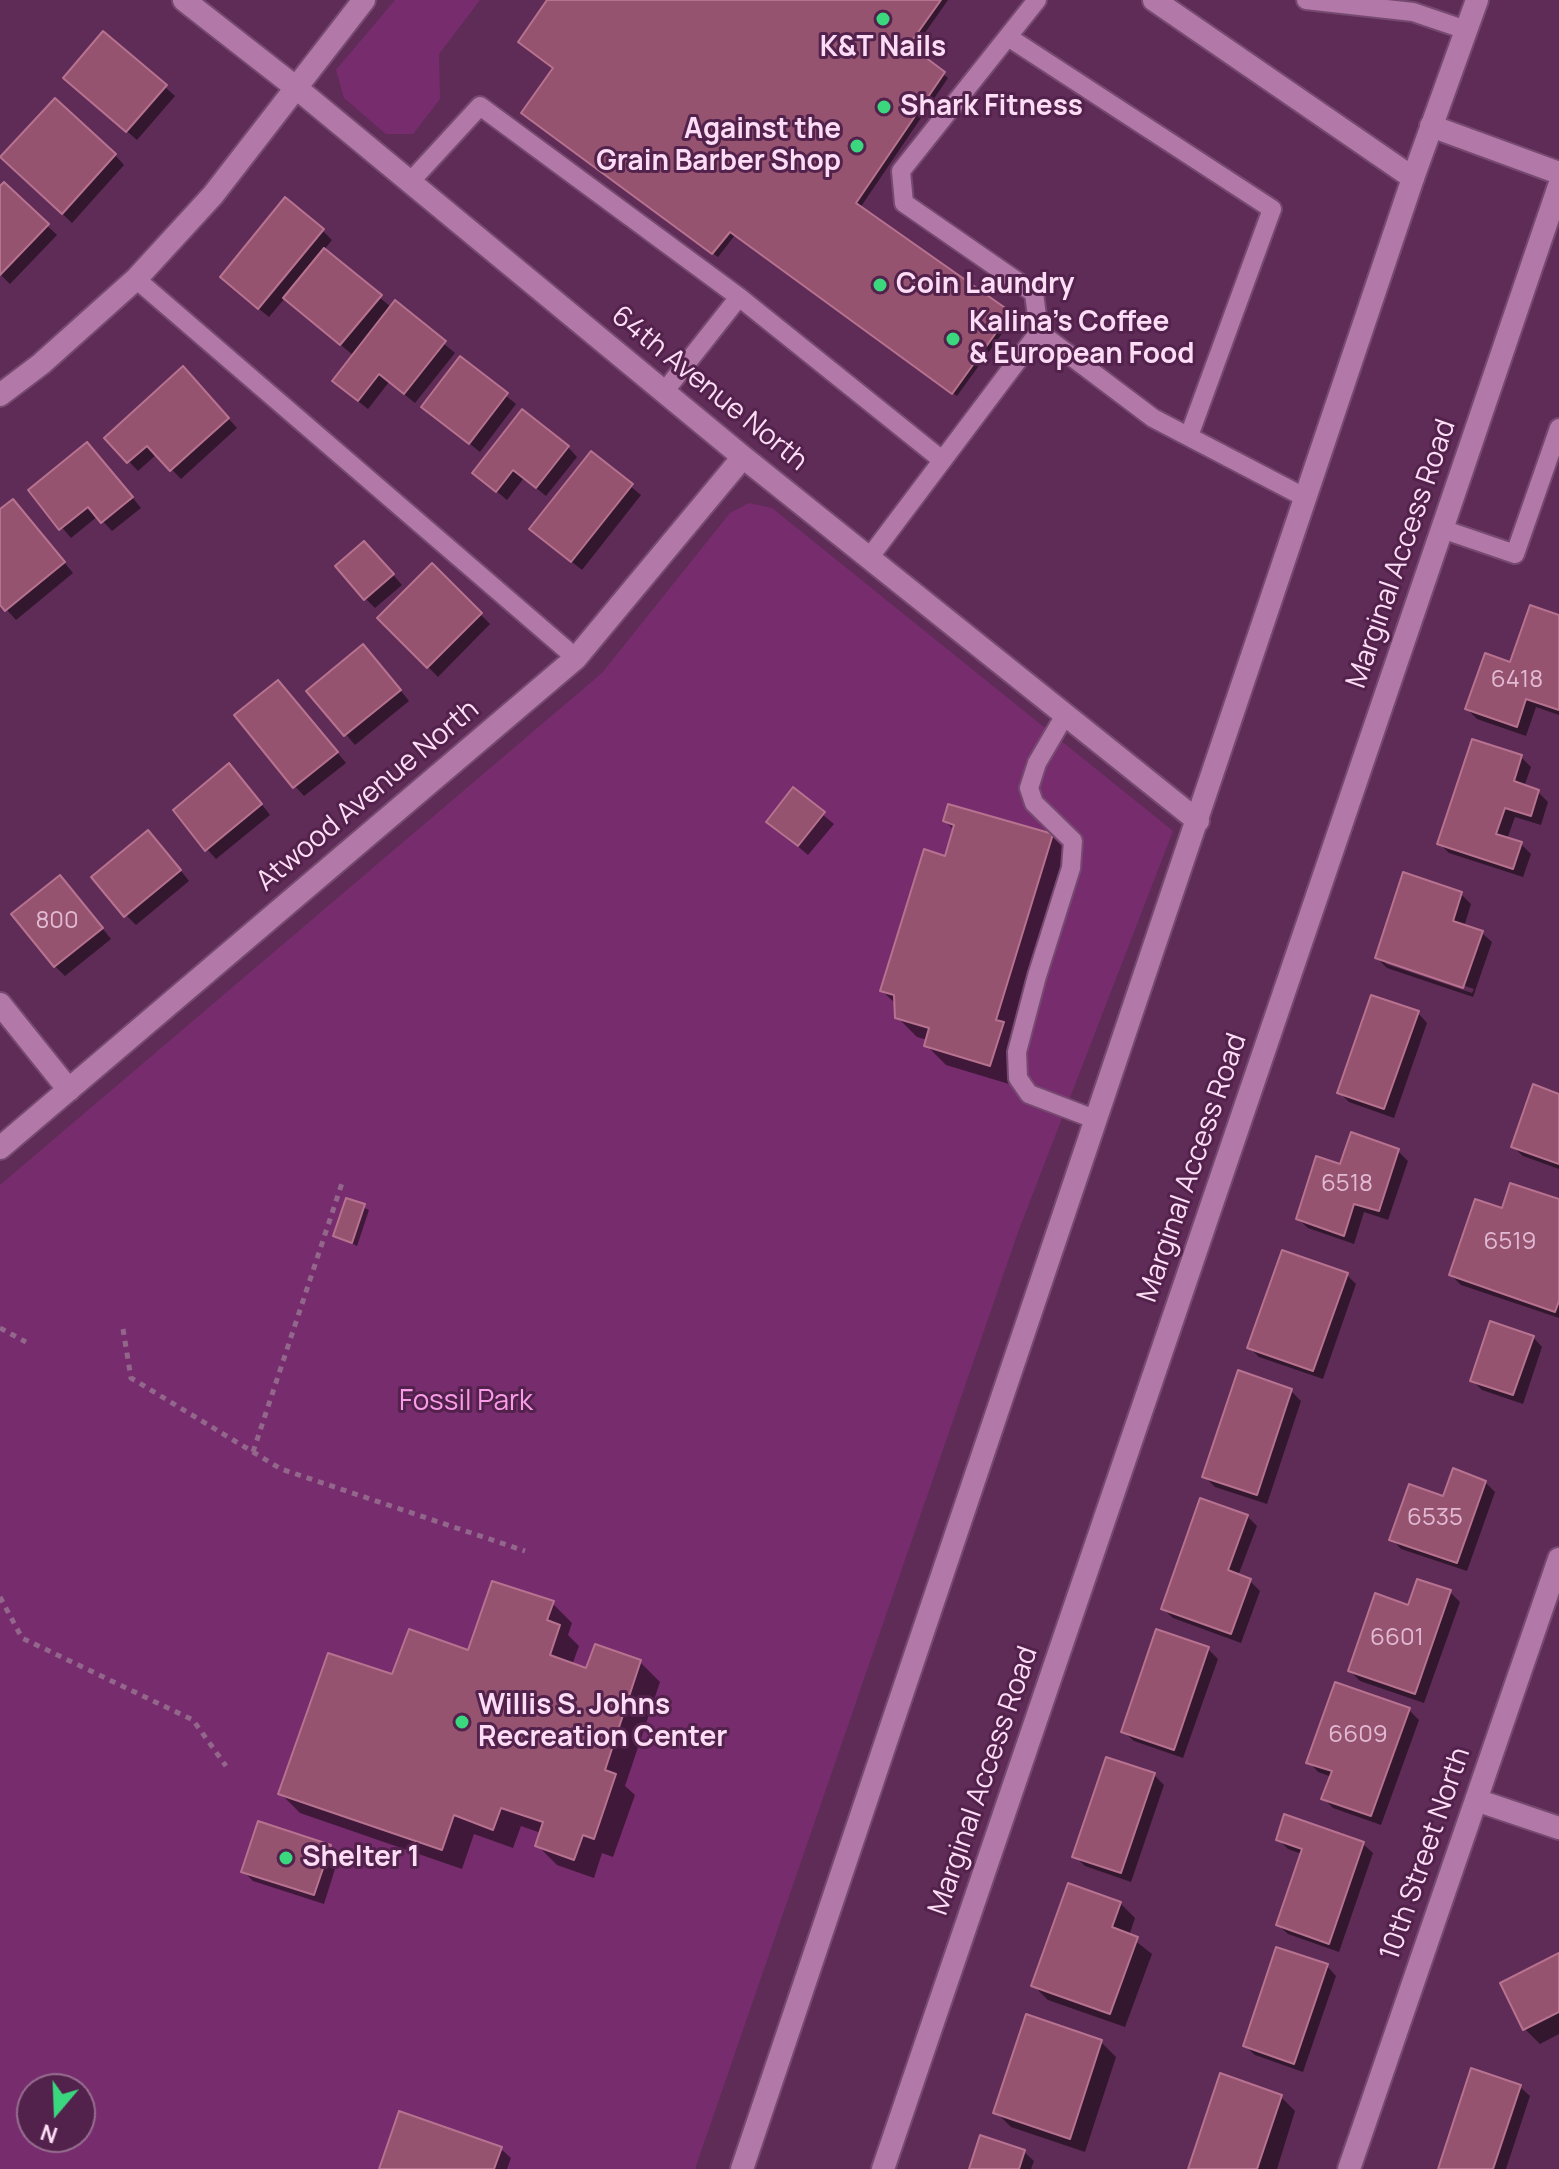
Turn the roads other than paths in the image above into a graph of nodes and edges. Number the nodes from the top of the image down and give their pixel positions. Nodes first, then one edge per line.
1 (184, 0) edge
2 (364, 0) edge
3 (1037, 0) edge
4 (1154, 0) edge
5 (1306, 0) edge
6 (1477, 0) edge
7 (1373, 3) edge
8 (1466, 30) junction
9 (1008, 37) junction
10 (294, 86) junction
11 (1431, 126) junction
12 (1559, 173) edge
13 (1413, 178) junction
14 (410, 182) junction
15 (1559, 186) edge
16 (136, 279) junction
17 (739, 297) junction
18 (1039, 332) junction
19 (664, 392) junction
20 (0, 395) edge
21 (1559, 428) edge
22 (1189, 436) junction
23 (743, 457) junction
24 (942, 460) junction
25 (1306, 498) junction
26 (1442, 529) junction
27 (869, 558) junction
28 (576, 658) junction
29 (1065, 715) junction
30 (1198, 821) junction
31 (0, 1004) edge
32 (69, 1090) junction
33 (1097, 1120) junction
34 (0, 1148) edge
35 (1559, 1559) edge
36 (1476, 1800) junction
37 (1559, 1828) edge
38 (742, 2169) edge
39 (883, 2169) edge
40 (1349, 2169) edge

1 - 10 street, 64th Avenue North
2 - 10 street
3 - 9 lane
4 - 13 street
5 - 7 lane
6 - 8 street
7 - 8 lane
8 - 11 street
9 - 18 lane
9 - 22 lane
10 - 14 street, 64th Avenue North
10 - 16 street
11 - 12 street
11 - 13 street
13 - 25 street
14 - 17 lane
14 - 19 street, 64th Avenue North
15 - 26 street, Marginal Access Road
16 - 20 street
16 - 28 lane
17 - 19 lane
17 - 24 lane
18 - 22 lane
18 - 24 lane
19 - 23 street, 64th Avenue North
21 - 26 lane
22 - 25 lane
23 - 27 street, 64th Avenue North
23 - 28 street, Atwood Avenue North
24 - 27 lane
25 - 30 street
26 - 39 street, Marginal Access Road
27 - 29 street, 64th Avenue North
28 - 32 street, Atwood Avenue North
29 - 30 street, 64th Avenue North
29 - 33 lane
30 - 33 street
31 - 32 street
32 - 34 street, Atwood Avenue North
33 - 38 street
35 - 36 street, 10th Street North
36 - 37 street
36 - 40 street, 10th Street North

